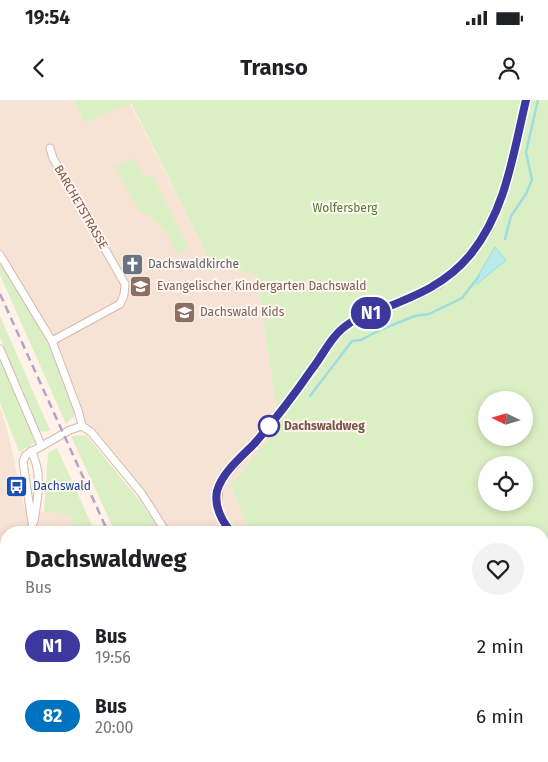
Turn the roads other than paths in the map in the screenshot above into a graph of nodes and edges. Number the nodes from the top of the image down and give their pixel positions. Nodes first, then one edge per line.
1 (526, 100) edge
2 (50, 148) dead end
3 (0, 255) edge
4 (52, 341) junction
5 (0, 349) edge
6 (82, 426) junction
7 (41, 445) junction
8 (32, 451) junction
9 (32, 526) edge
10 (34, 526) edge
11 (162, 526) edge
12 (227, 526) edge

1 - 12 street
2 - 4 street, BARCHETSTRASSE
3 - 4 street
4 - 6 street
5 - 7 street
6 - 7 street
6 - 11 street
7 - 8 street
8 - 9 street
8 - 10 street

